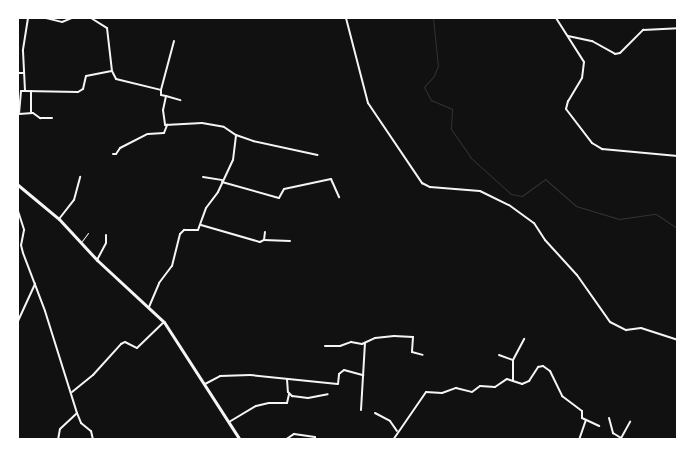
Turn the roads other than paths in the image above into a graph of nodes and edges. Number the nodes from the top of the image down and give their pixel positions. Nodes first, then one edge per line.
1 (28, 18) edge
2 (46, 18) edge
3 (72, 18) edge
4 (91, 18) edge
5 (346, 18) edge
6 (556, 18) edge
7 (678, 28) edge
8 (568, 36) junction
9 (174, 41) dead end
10 (112, 71) junction
11 (18, 73) edge
12 (24, 73) junction
13 (161, 90) junction
14 (19, 91) edge
15 (25, 91) junction
16 (31, 91) junction
17 (166, 96) junction
18 (180, 100) dead end
19 (31, 113) junction
20 (52, 118) dead end
21 (167, 125) junction
22 (236, 135) junction
23 (113, 154) dead end
24 (316, 155) dead end
25 (678, 156) edge
26 (203, 176) dead end
27 (80, 177) dead end
28 (223, 182) junction
29 (18, 186) edge
30 (339, 197) dead end
31 (18, 211) edge
32 (59, 220) junction
33 (201, 225) junction
34 (265, 232) dead end
35 (88, 234) dead end
36 (106, 234) dead end
37 (264, 240) junction
38 (290, 241) dead end
39 (80, 243) junction
40 (97, 260) junction
41 (35, 284) junction
42 (149, 307) junction
43 (18, 321) edge
44 (164, 322) junction
45 (524, 339) dead end
46 (678, 340) edge
47 (365, 343) junction
48 (325, 346) dead end
49 (422, 354) dead end
50 (499, 355) dead end
51 (513, 360) junction
52 (363, 375) junction
53 (287, 379) junction
54 (513, 381) junction
55 (204, 385) junction
56 (71, 393) junction
57 (289, 394) junction
58 (328, 394) dead end
59 (361, 410) dead end
60 (77, 412) junction
61 (375, 413) dead end
62 (609, 418) dead end
63 (586, 420) junction
64 (229, 422) junction
65 (630, 422) dead end
66 (599, 426) dead end
67 (397, 431) junction
68 (620, 439) edge
69 (58, 440) edge
70 (93, 440) edge
71 (240, 440) edge
72 (285, 440) edge
73 (315, 440) edge
74 (393, 440) edge
75 (579, 440) edge

1 - 12 street
2 - 3 street
4 - 10 street
5 - 46 street
6 - 8 street
7 - 8 street
8 - 25 street
9 - 13 street
10 - 13 street
10 - 16 street
11 - 12 street
12 - 15 street
13 - 17 street
14 - 15 street
14 - 19 street
15 - 16 street
16 - 19 street
17 - 18 street
17 - 21 street
19 - 20 street
21 - 22 street
21 - 23 street
22 - 24 street
22 - 28 street
26 - 28 street
27 - 32 street
28 - 30 street
28 - 33 street
29 - 32 main road
31 - 41 street
32 - 39 main road
33 - 37 street
33 - 42 street
34 - 37 street
35 - 39 lane
36 - 40 street
37 - 38 street
39 - 40 main road
40 - 42 main road
41 - 43 street
41 - 56 street
42 - 44 main road
44 - 55 main road
44 - 56 street
45 - 51 street
47 - 48 street
47 - 49 street
47 - 52 street
50 - 51 street
51 - 54 street
52 - 53 street
52 - 59 street
53 - 55 street
53 - 57 street
54 - 63 street
54 - 67 street
55 - 64 main road
56 - 60 street
57 - 58 street
57 - 64 street
60 - 69 street
60 - 70 street
61 - 67 street
62 - 68 street
63 - 66 street
63 - 75 street
64 - 71 main road
65 - 68 street
67 - 74 street
72 - 73 street

